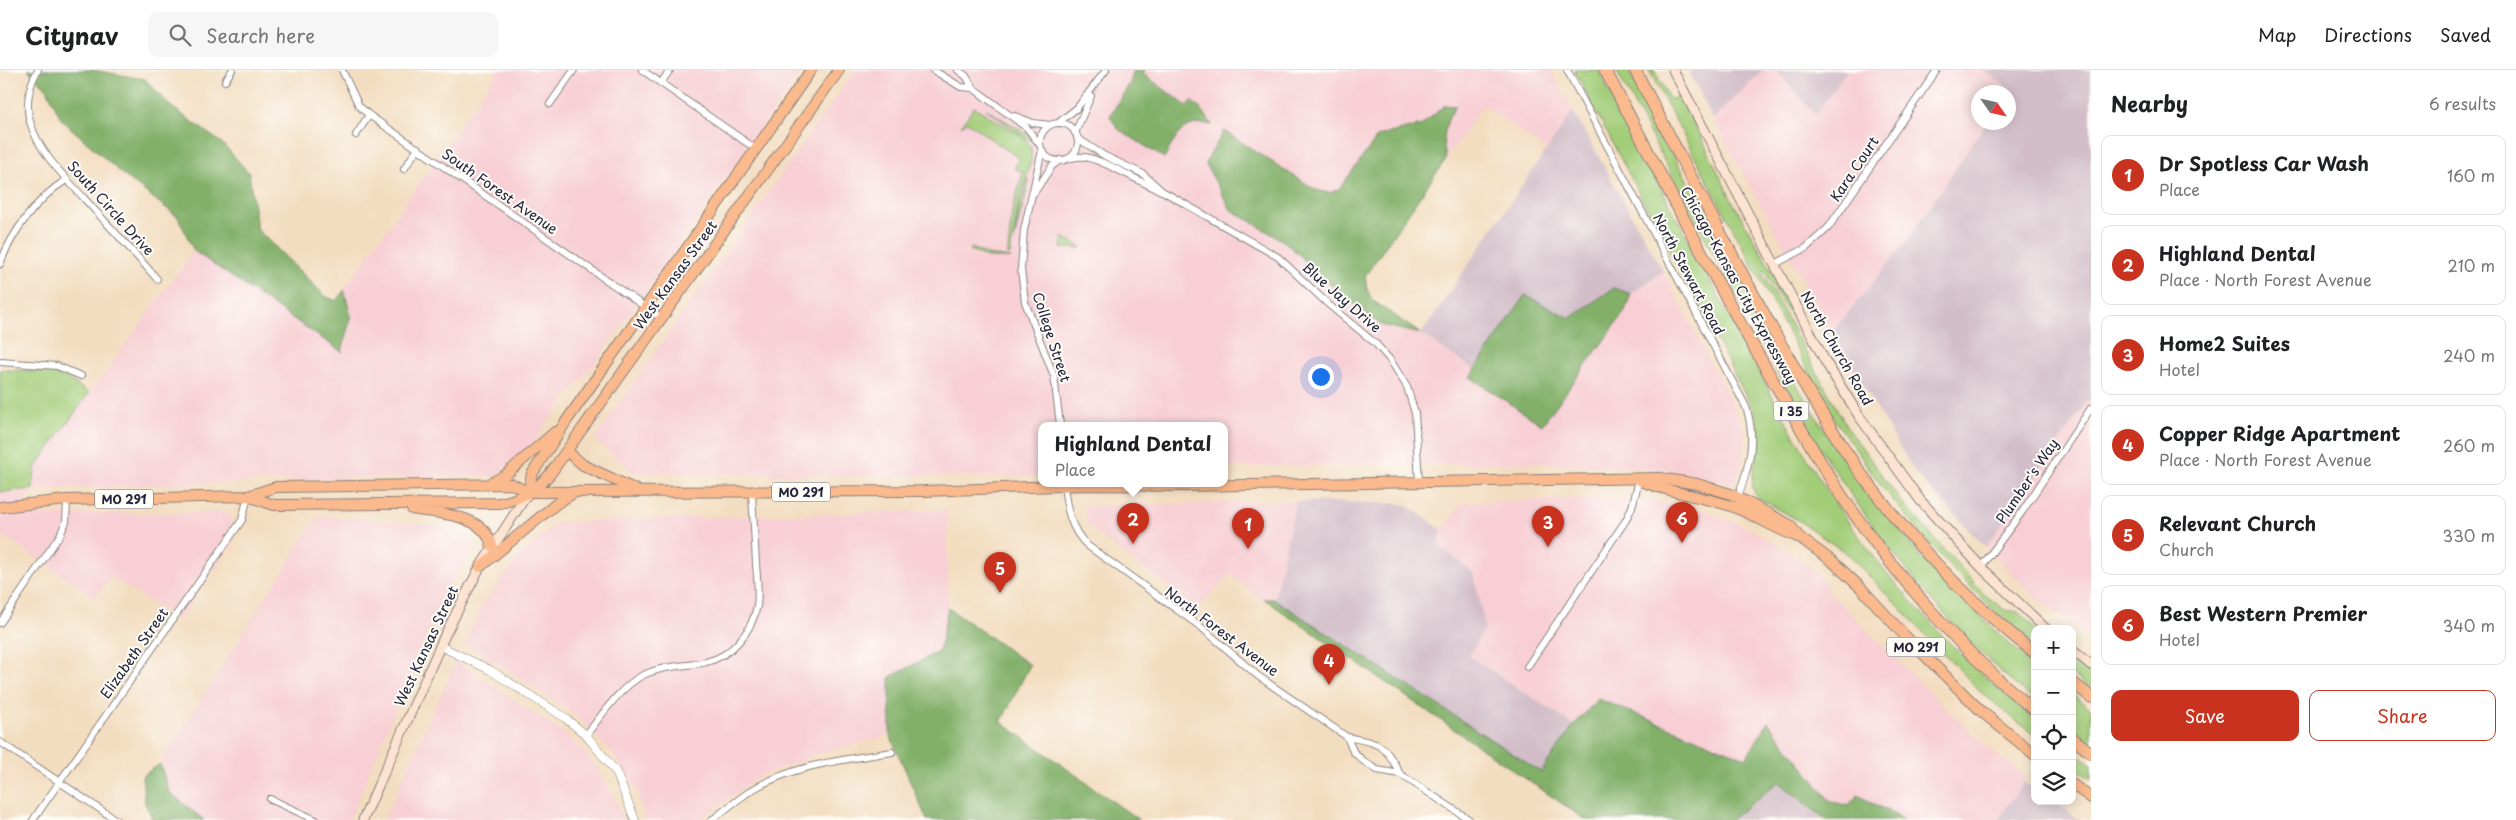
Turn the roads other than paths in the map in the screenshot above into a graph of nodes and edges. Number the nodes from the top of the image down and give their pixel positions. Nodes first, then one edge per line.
1 (38, 70) edge
2 (232, 70) edge
3 (342, 70) edge
4 (574, 70) edge
5 (642, 70) edge
6 (670, 70) edge
7 (811, 70) edge
8 (839, 70) edge
9 (933, 70) edge
10 (958, 70) edge
11 (1106, 70) edge
12 (1567, 70) edge
13 (1604, 70) edge
14 (1635, 70) edge
15 (1673, 70) edge
16 (1937, 70) edge
17 (225, 81) dead end
18 (661, 83) junction
19 (1095, 86) junction
20 (973, 88) junction
21 (550, 104) dead end
22 (1007, 112) junction
23 (369, 115) junction
24 (1058, 123) junction
25 (1050, 125) junction
26 (1076, 135) junction
27 (356, 136) dead end
28 (1041, 147) junction
29 (418, 148) junction
30 (756, 149) junction
31 (1063, 160) junction
32 (404, 169) dead end
33 (66, 180) junction
34 (1164, 192) junction
35 (1032, 196) junction
36 (0, 264) edge
37 (1775, 264) junction
38 (157, 278) dead end
39 (646, 308) junction
40 (661, 318) junction
41 (0, 362) edge
42 (82, 376) dead end
43 (2091, 408) edge
44 (1060, 422) edge
45 (565, 423) junction
46 (567, 451) junction
47 (1639, 480) junction
48 (1419, 482) junction
49 (1228, 484) edge
50 (484, 485) junction
51 (1038, 486) edge
52 (1064, 487) edge
53 (639, 491) junction
54 (528, 492) junction
55 (577, 492) junction
56 (752, 492) junction
57 (248, 496) junction
58 (1738, 497) junction
59 (67, 500) junction
60 (396, 504) junction
61 (0, 507) edge
62 (1799, 537) junction
63 (492, 546) junction
64 (480, 567) junction
65 (1981, 567) junction
66 (0, 623) edge
67 (2042, 625) edge
68 (440, 646) junction
69 (2031, 650) edge
70 (2076, 653) edge
71 (2091, 665) edge
72 (1527, 667) dead end
73 (2076, 685) edge
74 (2091, 697) edge
75 (2031, 707) edge
76 (586, 735) junction
77 (1347, 737) junction
78 (2076, 741) edge
79 (0, 742) edge
80 (892, 752) dead end
81 (2031, 752) edge
82 (2091, 753) edge
83 (1400, 774) junction
84 (59, 782) junction
85 (2076, 787) edge
86 (2091, 798) edge
87 (270, 799) dead end
88 (34, 820) edge
89 (116, 820) edge
90 (316, 820) edge
91 (363, 820) edge
92 (635, 820) edge
93 (712, 820) edge
94 (1470, 820) edge

1 - 33 street, South Circle Drive
2 - 17 street
3 - 23 street, South Forest Avenue
4 - 21 street
5 - 18 street
6 - 18 street
7 - 30 main road, West Kansas Street
8 - 40 main road, West Kansas Street
9 - 20 street
10 - 20 street
11 - 19 street
12 - 58 street, North Stewart Road
13 - 75 highway, Chicago-Kansas City Expressway / I 35
14 - 69 highway, Chicago-Kansas City Expressway / I 35
15 - 37 main road, North Church Road
16 - 37 street, Kara Court
18 - 30 street
19 - 24 street
19 - 26 street
20 - 22 street
22 - 25 street
22 - 28 street
23 - 27 street
23 - 29 street, South Forest Avenue
24 - 25 street
24 - 26 street
25 - 28 street
26 - 31 street
26 - 34 street, Blue Jay Drive
28 - 31 street
28 - 35 street, College Street
29 - 32 street
29 - 39 street, South Forest Avenue
30 - 39 main road, West Kansas Street
31 - 34 street, Blue Jay Drive
31 - 35 street, College Street
33 - 36 street
33 - 38 street, South Circle Drive
34 - 48 street, Blue Jay Drive
35 - 44 street, College Street
37 - 65 main road, North Church Road
39 - 40 street, South Forest Avenue
39 - 45 main road, West Kansas Street
40 - 46 main road, West Kansas Street
41 - 42 street
43 - 65 street, Plumber's Way
45 - 50 main road
45 - 54 main road, West Kansas Street
46 - 53 main road
46 - 54 main road, West Kansas Street
47 - 48 main road, MO 291
47 - 58 main road, MO 291
47 - 62 main road, MO 291
47 - 72 street
48 - 49 main road, MO 291
50 - 54 main road, MO 291
50 - 57 main road, MO 291
51 - 56 main road, MO 291
52 - 77 street, North Forest Avenue
53 - 55 main road, MO 291
53 - 56 main road, MO 291
54 - 55 main road, MO 291
54 - 60 main road, MO 291
54 - 63 main road, West Kansas Street
55 - 64 main road
56 - 76 street
57 - 59 main road, MO 291
57 - 60 main road, MO 291
57 - 84 street, Elizabeth Street
58 - 62 main road, MO 291
59 - 61 main road, MO 291
59 - 66 street
60 - 63 main road
62 - 81 main road, MO 291
63 - 64 main road, West Kansas Street
64 - 68 main road, West Kansas Street
65 - 67 main road, North Church Road
68 - 76 street
68 - 91 main road, West Kansas Street
70 - 71 main road
73 - 74 highway
76 - 92 street
77 - 83 street, North Forest Avenue
77 - 83 street, North Forest Avenue
78 - 82 highway
79 - 84 street
80 - 93 street
83 - 94 street, North Forest Avenue
84 - 88 street, Elizabeth Street
84 - 89 street
85 - 86 main road
87 - 90 street

